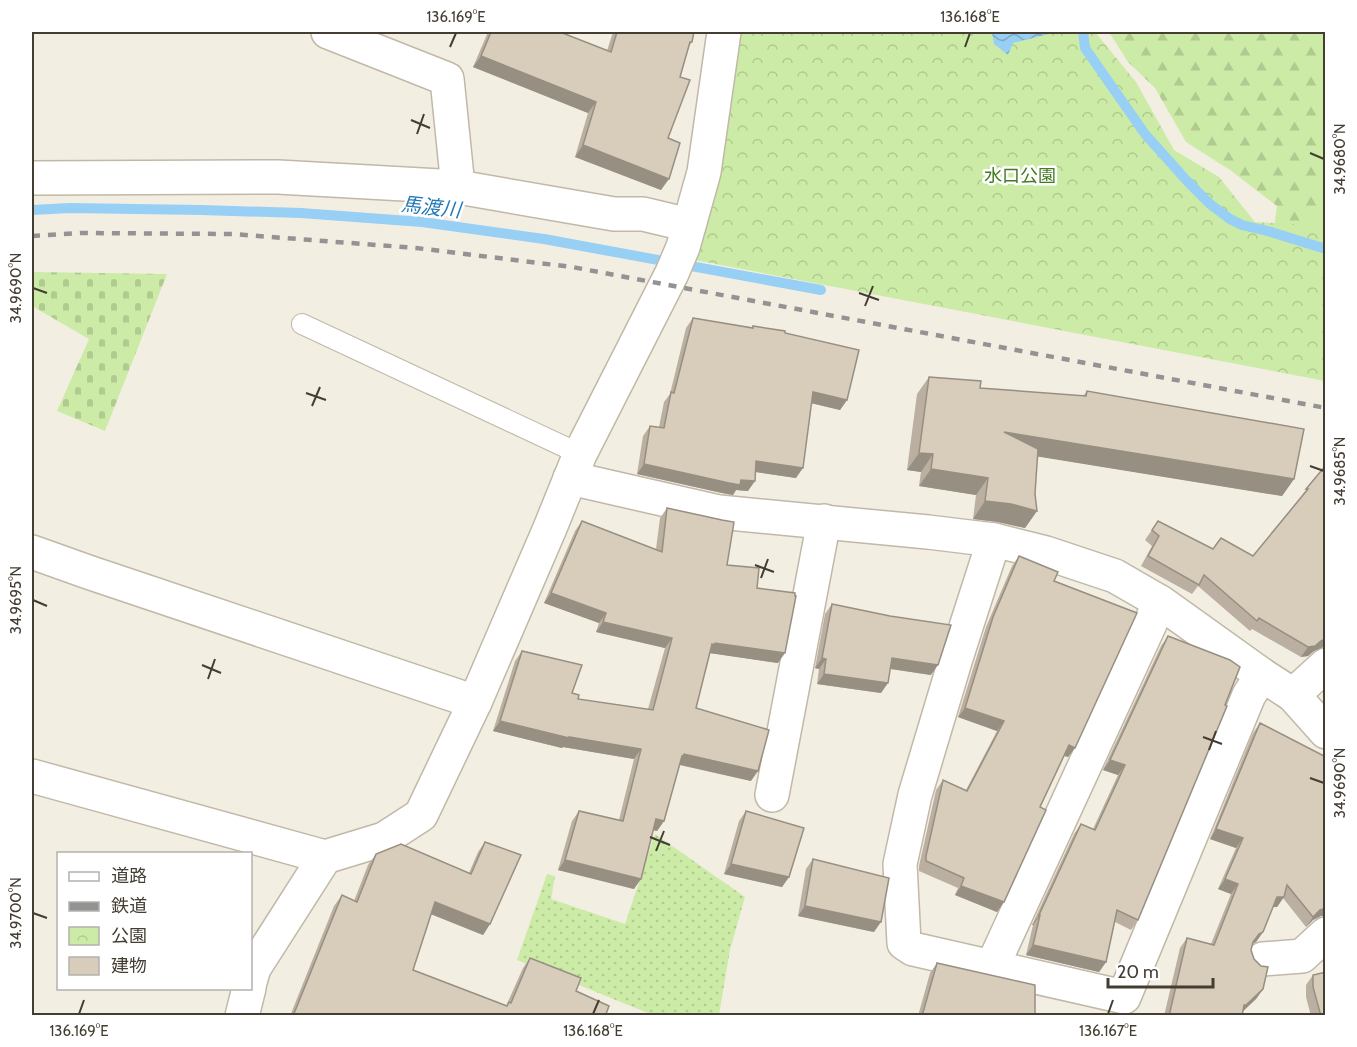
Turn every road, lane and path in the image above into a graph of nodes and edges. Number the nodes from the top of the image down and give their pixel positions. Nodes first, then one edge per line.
1 (328, 32) edge
2 (724, 32) edge
3 (32, 178) edge
4 (458, 187) junction
5 (681, 248) junction
6 (302, 324) dead end
7 (575, 466) junction
8 (824, 521) junction
9 (994, 540) junction
10 (32, 552) edge
11 (1160, 602) junction
12 (1326, 665) edge
13 (1262, 675) junction
14 (1293, 695) junction
15 (475, 702) junction
16 (1326, 732) edge
17 (32, 776) edge
18 (772, 795) dead end
19 (325, 856) junction
20 (1326, 934) edge
21 (1263, 959) dead end
22 (992, 967) junction
23 (252, 975) edge
24 (248, 990) edge
25 (242, 1016) edge

1 - 4 street
2 - 5 street
3 - 4 street
4 - 5 street
5 - 7 street
6 - 7 lane
7 - 8 street
7 - 15 street
8 - 9 street
8 - 18 street
9 - 11 street
9 - 22 street
10 - 15 street
11 - 13 street
11 - 22 street
12 - 14 street
13 - 14 street
13 - 22 street
14 - 16 street
15 - 19 street
17 - 19 street
19 - 23 street
20 - 21 street
24 - 25 street

